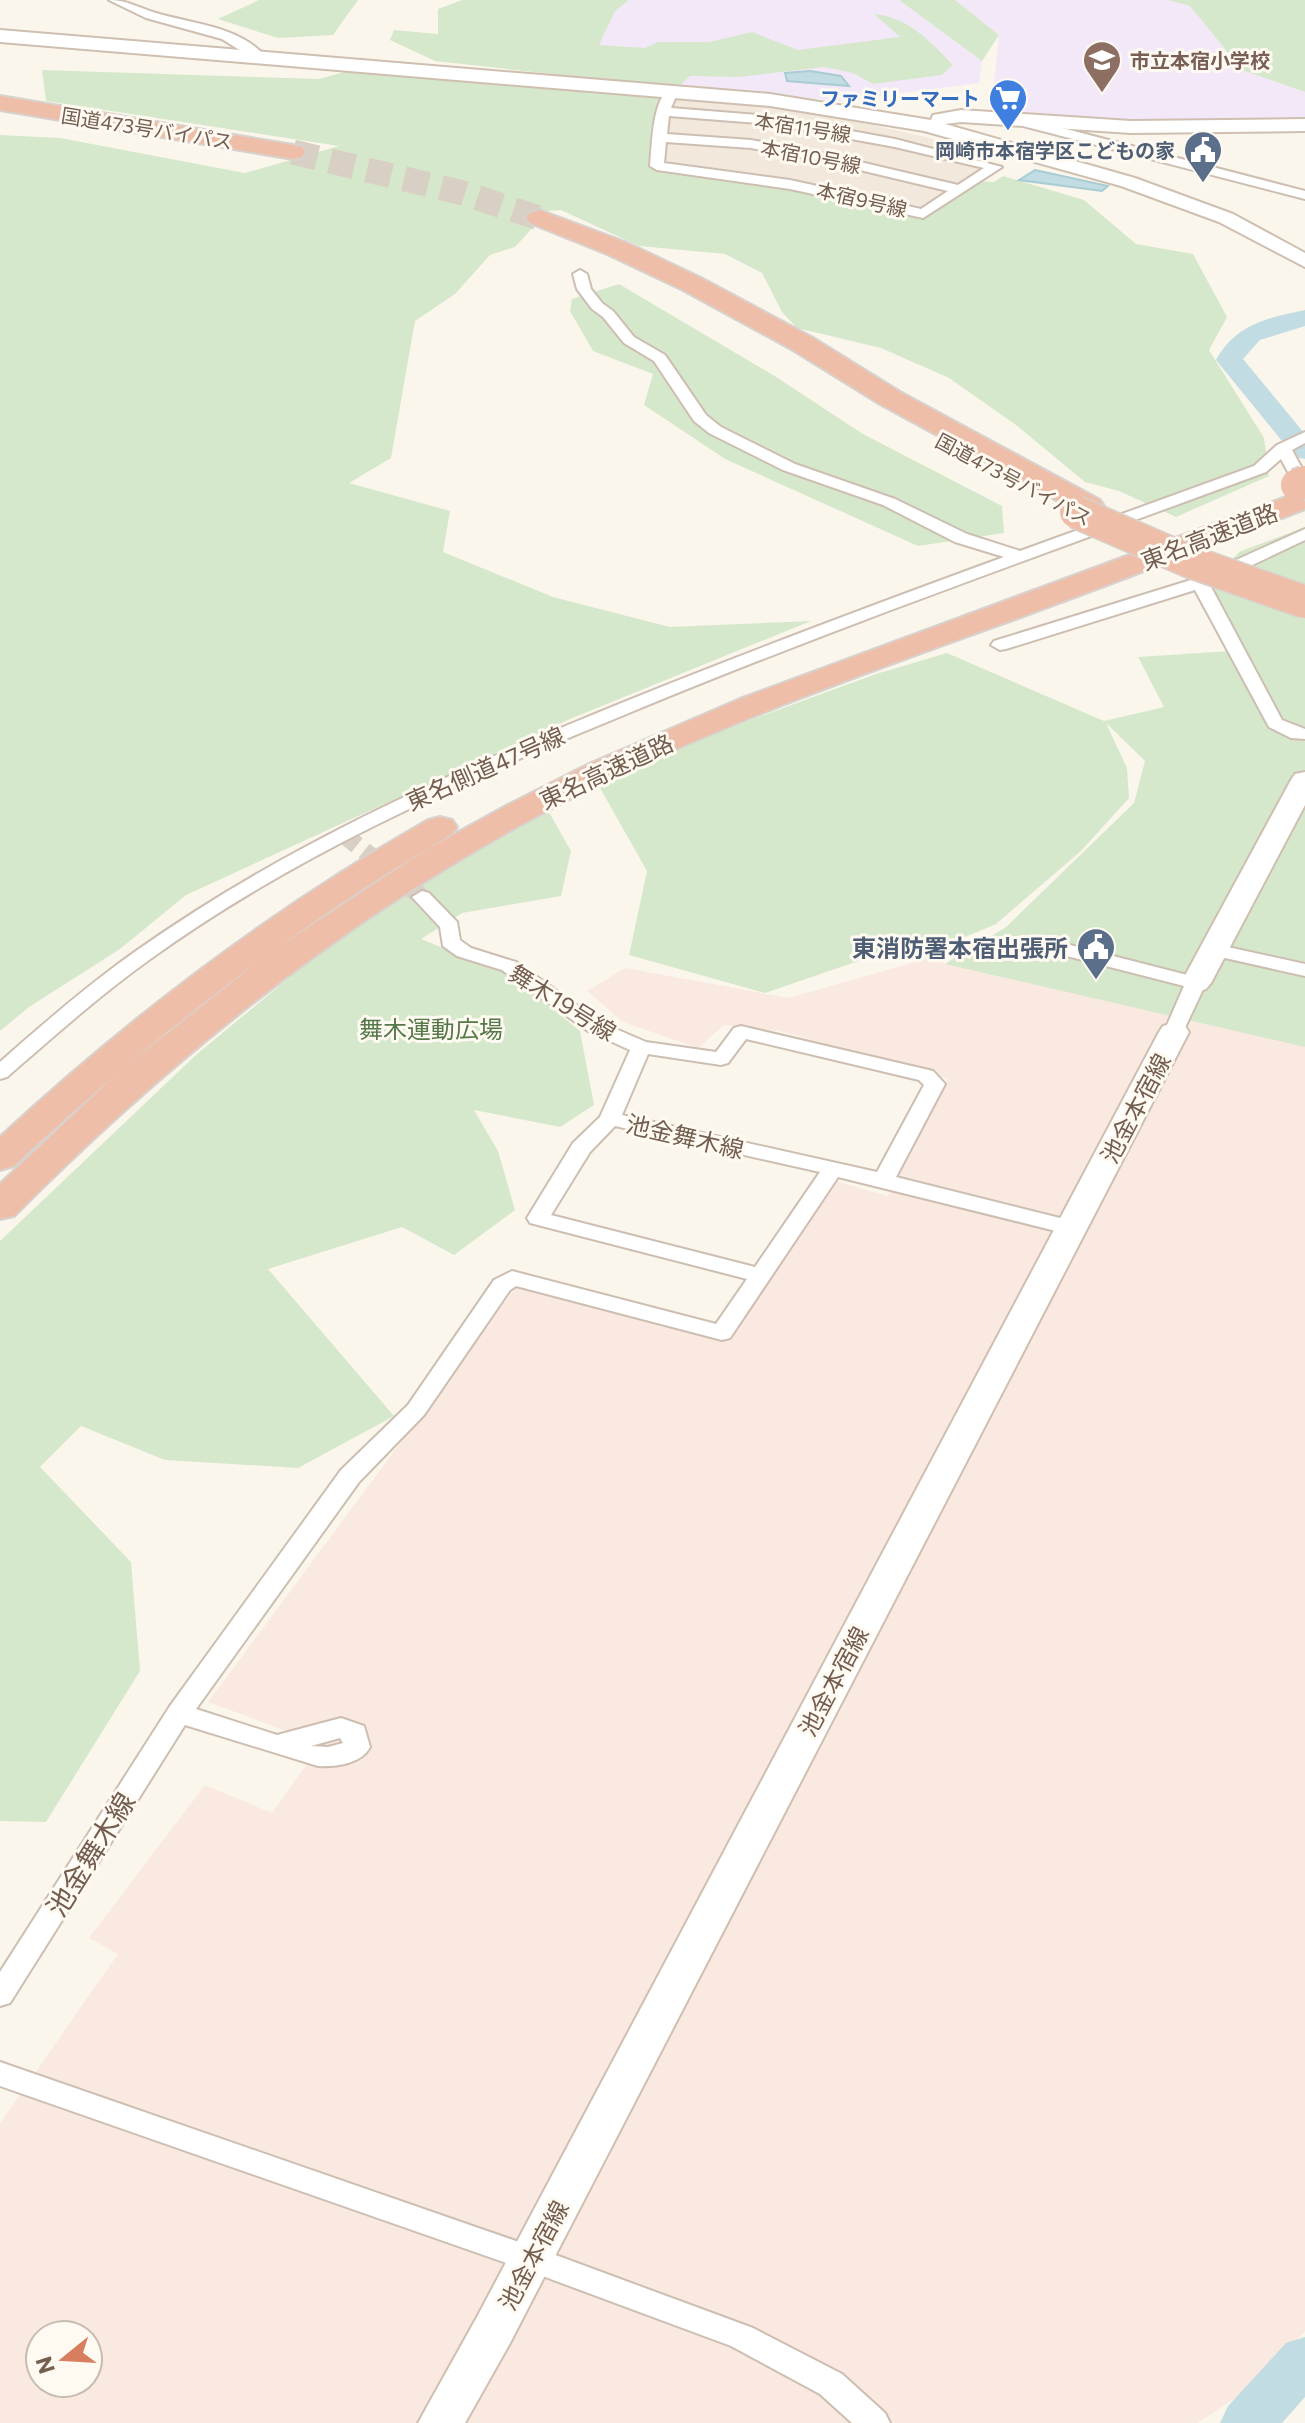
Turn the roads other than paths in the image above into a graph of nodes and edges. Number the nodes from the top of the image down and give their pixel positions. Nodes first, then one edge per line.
1 (115, 0) edge
2 (0, 36) edge
3 (259, 56) junction
4 (671, 92) junction
5 (0, 103) edge
6 (1015, 120) junction
7 (662, 124) junction
8 (926, 125) junction
9 (1305, 125) edge
10 (895, 143) junction
11 (293, 152) tunnel mouth
12 (960, 190) junction
13 (1305, 195) edge
14 (539, 218) tunnel mouth
15 (1305, 261) edge
16 (580, 274) dead end
17 (1305, 437) edge
18 (1283, 448) junction
19 (1303, 489) edge
20 (1082, 509) junction
21 (1305, 534) edge
22 (1022, 557) junction
23 (1200, 583) junction
24 (1305, 590) edge
25 (1305, 602) edge
26 (1000, 645) dead end
27 (1305, 734) edge
28 (1305, 780) edge
29 (1297, 809) edge
30 (422, 897) tunnel mouth
31 (1066, 950) dead end
32 (1214, 950) junction
33 (1305, 970) edge
34 (1196, 983) junction
35 (1174, 1032) joint
36 (641, 1047) junction
37 (0, 1073) edge
38 (610, 1119) junction
39 (0, 1158) edge
40 (832, 1170) junction
41 (883, 1180) junction
42 (0, 1207) edge
43 (1072, 1228) junction
44 (763, 1276) junction
45 (179, 1713) junction
46 (277, 1745) dead end
47 (0, 1995) edge
48 (0, 2074) edge
49 (531, 2259) junction
50 (443, 2419) edge
51 (874, 2423) edge

1 - 3 street
2 - 3 street
3 - 4 street
4 - 7 street
4 - 8 street
5 - 11 highway, 国道473号バイパス
6 - 8 street
6 - 9 street
6 - 13 street
7 - 10 street, 本宿11号線
7 - 12 street, 本宿10号線
7 - 12 street, 本宿9号線
8 - 10 street
8 - 15 street
10 - 12 street, 本宿9号線
14 - 20 highway, 国道473号バイパス
16 - 22 street
17 - 18 street, 東名側道47号線
18 - 19 street
18 - 22 street, 東名側道47号線
19 - 39 highway, 東名高速道路
19 - 42 highway, 東名高速道路
20 - 24 highway, 国道473号バイパス
20 - 25 highway, 国道473号バイパス, bridge
21 - 23 street
22 - 37 street, 東名側道47号線
23 - 26 street
23 - 27 street
28 - 29 street
29 - 32 street
30 - 36 street, 舞木19号線
31 - 34 street
32 - 33 street
32 - 34 street
34 - 35 street
35 - 43 street, 池金本宿線
36 - 38 street
36 - 41 street, 舞木19号線
38 - 40 street, 池金舞木線
38 - 44 street, 池金舞木線
40 - 41 street, 池金舞木線
40 - 44 street
41 - 43 street
43 - 49 street, 池金本宿線
44 - 45 street, 池金舞木線
45 - 46 street
45 - 47 street, 池金舞木線
48 - 49 street
49 - 50 street, 池金本宿線
49 - 51 street

